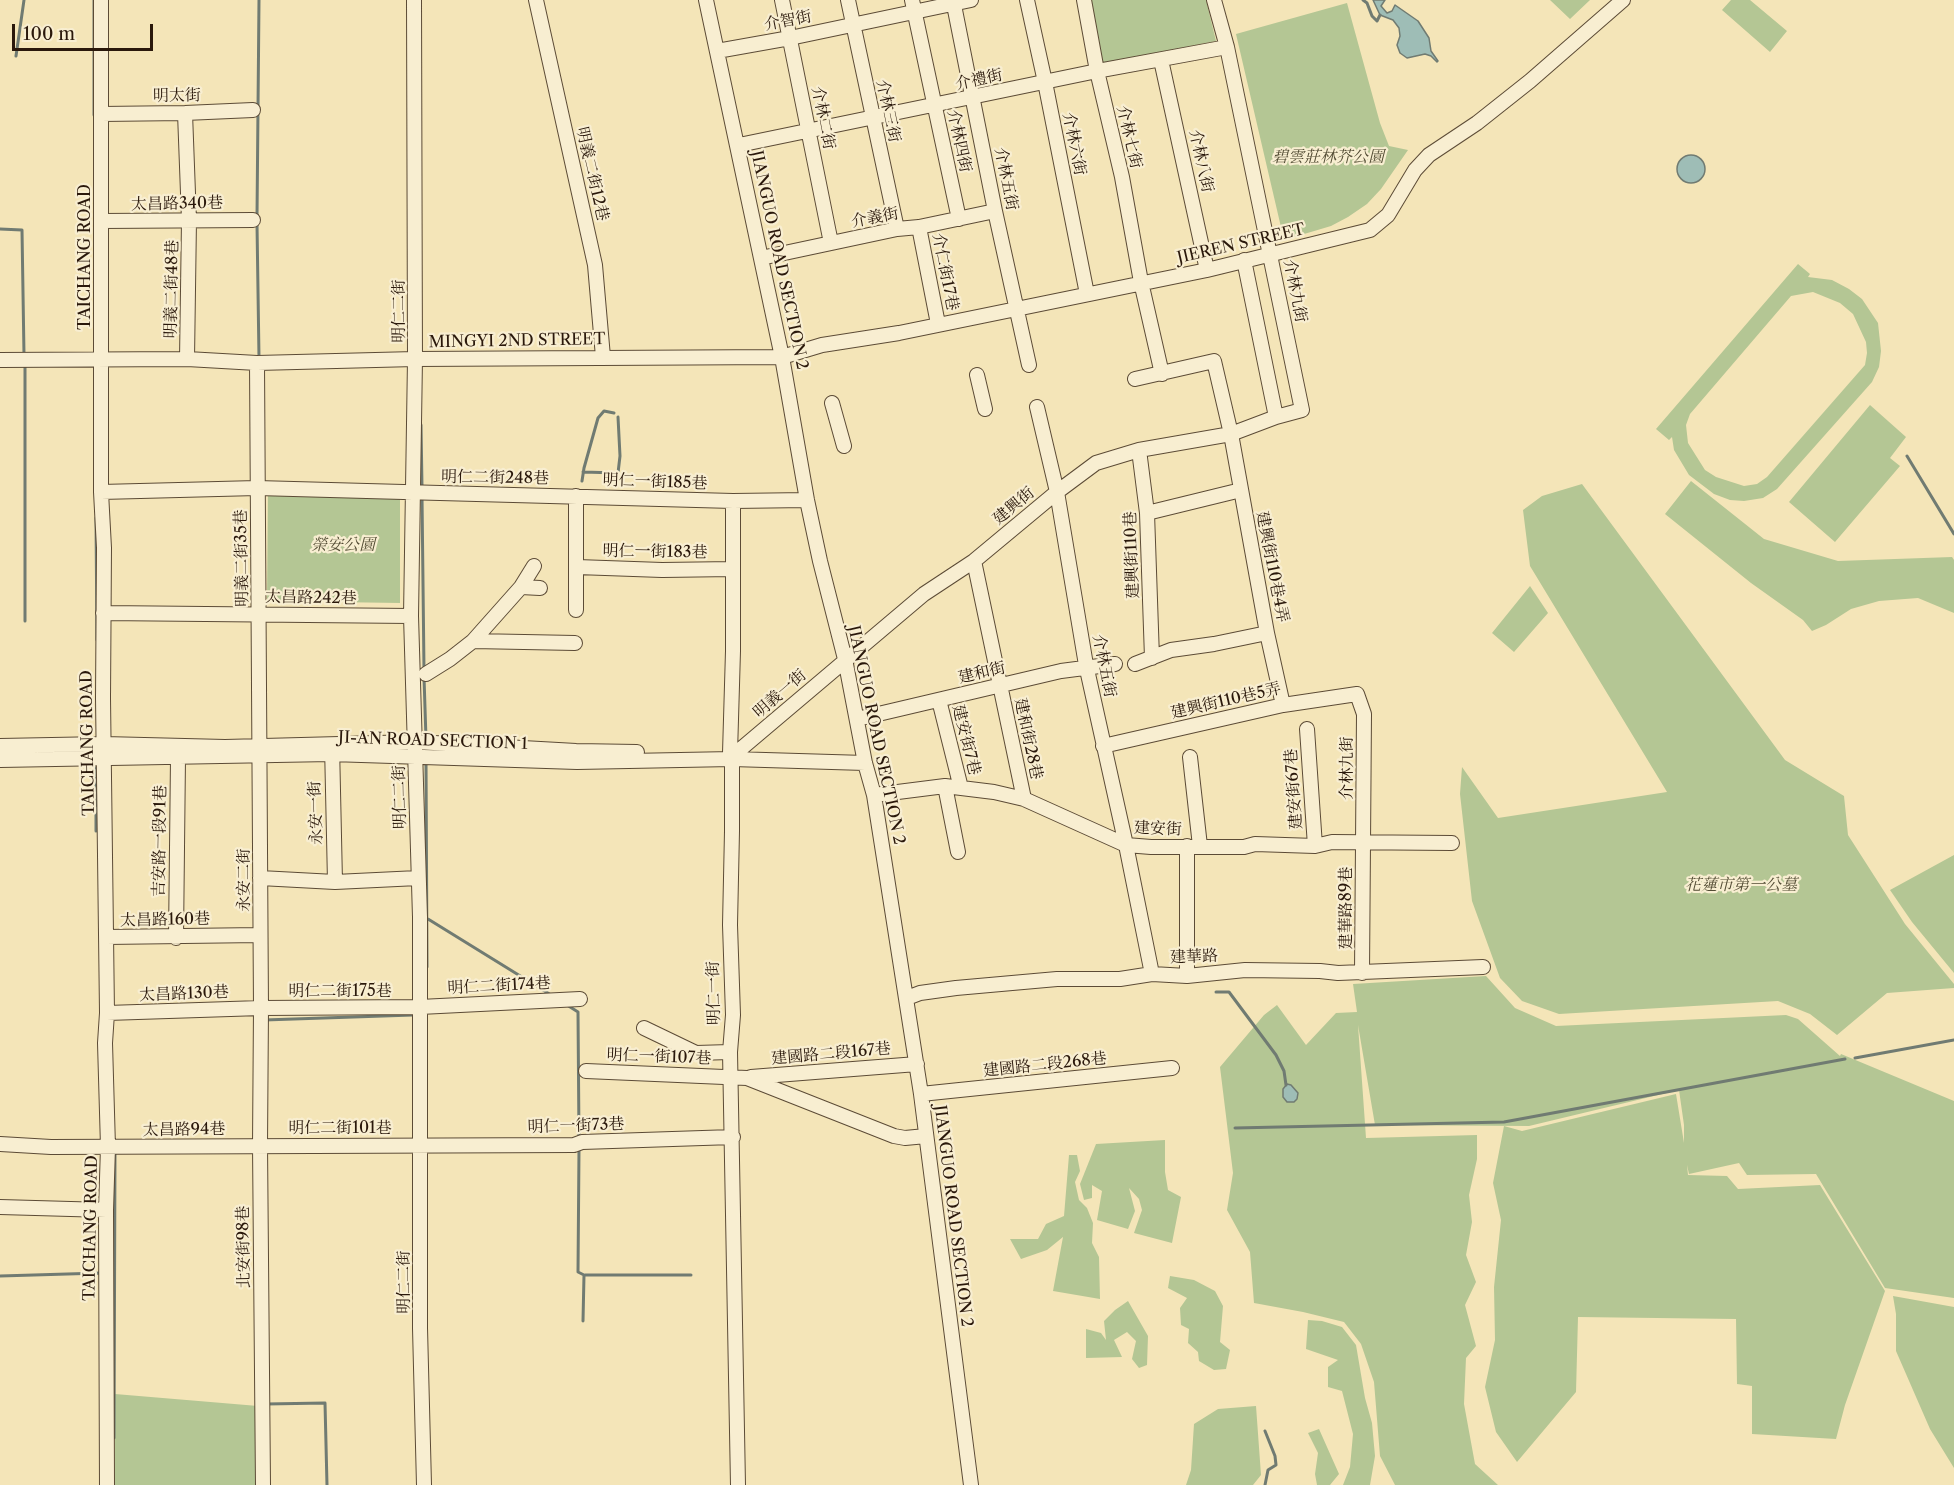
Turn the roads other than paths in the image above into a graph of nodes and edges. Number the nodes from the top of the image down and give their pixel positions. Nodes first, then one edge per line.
1 (101, 0) edge
2 (414, 0) edge
3 (536, 0) edge
4 (706, 0) edge
5 (782, 0) edge
6 (848, 0) edge
7 (970, 0) edge
8 (1027, 0) edge
9 (1083, 0) edge
10 (1214, 0) edge
11 (1623, 0) edge
12 (953, 2) edge
13 (914, 6) edge
14 (853, 25) junction
15 (790, 38) junction
16 (1227, 47) junction
17 (717, 51) junction
18 (1161, 60) junction
19 (1097, 71) junction
20 (1046, 82) junction
21 (973, 98) junction
22 (935, 105) junction
23 (253, 110) dead end
24 (185, 113) junction
25 (102, 114) junction
26 (873, 119) junction
27 (809, 132) junction
28 (739, 146) junction
29 (995, 211) junction
30 (959, 219) junction
31 (189, 220) junction
32 (253, 220) dead end
33 (102, 221) junction
34 (919, 227) junction
35 (897, 229) junction
36 (831, 243) junction
37 (1271, 254) junction
38 (761, 258) junction
39 (1244, 260) junction
40 (1207, 270) junction
41 (1141, 282) junction
42 (1086, 294) junction
43 (1017, 309) junction
44 (938, 324) junction
45 (603, 357) junction
46 (782, 357) junction
47 (102, 358) junction
48 (187, 358) junction
49 (415, 359) junction
50 (0, 360) edge
51 (257, 363) junction
52 (1029, 365) dead end
53 (1162, 374) junction
54 (977, 375) dead end
55 (1135, 379) dead end
56 (832, 403) dead end
57 (1037, 407) dead end
58 (985, 409) dead end
59 (1276, 417) junction
60 (1231, 434) junction
61 (844, 446) dead end
62 (1139, 450) junction
63 (257, 488) junction
64 (1240, 490) junction
65 (101, 492) junction
66 (413, 492) junction
67 (1057, 492) junction
68 (576, 496) junction
69 (807, 500) junction
70 (733, 501) junction
71 (1148, 513) junction
72 (974, 561) junction
73 (534, 566) dead end
74 (577, 567) junction
75 (733, 569) junction
76 (521, 586) junction
77 (540, 588) dead end
78 (576, 610) dead end
79 (103, 613) junction
80 (259, 614) junction
81 (411, 616) junction
82 (1267, 633) junction
83 (473, 641) junction
84 (575, 643) dead end
85 (1152, 658) junction
86 (845, 659) junction
87 (1115, 664) dead end
88 (1135, 664) dead end
89 (1087, 669) junction
90 (426, 674) dead end
91 (1000, 685) junction
92 (1357, 694) joint
93 (939, 700) junction
94 (1283, 705) junction
95 (857, 719) junction
96 (1307, 729) dead end
97 (0, 746) edge
98 (1103, 746) junction
99 (332, 748) junction
100 (416, 749) junction
101 (104, 750) junction
102 (259, 751) junction
103 (179, 752) junction
104 (733, 755) junction
105 (1190, 757) dead end
106 (864, 758) junction
107 (0, 760) edge
108 (945, 786) junction
109 (961, 788) junction
110 (874, 795) junction
111 (1024, 799) junction
112 (1362, 843) junction
113 (1452, 843) dead end
114 (1126, 845) junction
115 (1193, 846) junction
116 (1315, 846) junction
117 (958, 852) dead end
118 (260, 878) junction
119 (418, 878) junction
120 (335, 882) junction
121 (260, 935) junction
122 (106, 937) junction
123 (176, 938) junction
124 (1484, 967) dead end
125 (1362, 973) junction
126 (1152, 974) junction
127 (1187, 976) junction
128 (907, 998) junction
129 (580, 999) dead end
130 (420, 1007) junction
131 (261, 1008) junction
132 (107, 1013) junction
133 (644, 1028) dead end
134 (730, 1052) junction
135 (917, 1064) junction
136 (1172, 1068) dead end
137 (586, 1071) dead end
138 (732, 1077) junction
139 (747, 1078) junction
140 (921, 1094) junction
141 (926, 1136) junction
142 (733, 1137) junction
143 (0, 1143) edge
144 (260, 1145) junction
145 (421, 1145) junction
146 (108, 1147) junction
147 (0, 1207) edge
148 (106, 1210) junction
149 (107, 1485) edge
150 (263, 1485) edge
151 (424, 1485) edge
152 (738, 1485) edge
153 (971, 1485) edge

1 - 25 street, TAICHANG ROAD
2 - 49 street, 明仁二街
3 - 45 street, 明義二街12巷
4 - 17 street, JIANGUO ROAD SECTION 2
5 - 15 street, 介林二街
6 - 14 street, 介林三街
7 - 12 street, 介智街
8 - 20 street, 介林六街
9 - 19 street, 介林七街
10 - 16 street, 介林九街
11 - 37 street, JIEREN STREET
12 - 13 street, 介智街
12 - 21 street, 介林五街
13 - 14 street, 介智街
13 - 22 street, 介林四街
14 - 15 street, 介智街
14 - 26 street, 介林三街
15 - 17 street, 介智街
15 - 27 street, 介林二街
16 - 18 street, 介禮街
16 - 37 street, 介林九街
17 - 28 street, JIANGUO ROAD SECTION 2
18 - 19 street, 介禮街
18 - 40 street, 介林八街
19 - 20 street, 介禮街
19 - 41 street, 介林七街
20 - 21 street, 介禮街
20 - 42 street, 介林六街
21 - 22 street, 介禮街
21 - 29 street, 介林五街
22 - 26 street, 介禮街
22 - 30 street, 介林四街
23 - 24 street, 明太街
24 - 25 street, 明太街
24 - 31 street, 明義二街48巷
25 - 33 street, TAICHANG ROAD
26 - 27 street, 介禮街
26 - 35 street, 介林三街
27 - 28 street, 介禮街
27 - 36 street, 介林二街
28 - 38 street, JIANGUO ROAD SECTION 2
29 - 30 street, 介義街
29 - 43 street, 介林五街
30 - 34 street, 介義街
31 - 32 street, 太昌路340巷
31 - 33 street, 太昌路340巷
31 - 48 street, 明義二街48巷
33 - 47 street, TAICHANG ROAD
34 - 35 street, 介義街
34 - 44 street, 介仁街17巷
35 - 36 street, 介義街
36 - 38 street, 介義街
37 - 39 street, JIEREN STREET
37 - 59 street, 介林九街
38 - 46 street, JIANGUO ROAD SECTION 2
39 - 40 street, JIEREN STREET
39 - 59 street
40 - 41 street, JIEREN STREET
41 - 42 street, JIEREN STREET
41 - 53 street, 介林七街
42 - 43 street, JIEREN STREET
43 - 44 street, JIEREN STREET
43 - 52 street, 介林五街
44 - 46 street, JIEREN STREET
45 - 46 street, MINGYI 2ND STREET
45 - 49 street, MINGYI 2ND STREET
46 - 69 street, JIANGUO ROAD SECTION 2
47 - 48 street, MINGYI 2ND STREET
47 - 50 street, MINGYI 2ND STREET
47 - 65 street, TAICHANG ROAD
48 - 51 street, MINGYI 2ND STREET
49 - 51 street, MINGYI 2ND STREET
49 - 66 street, 明仁二街
51 - 63 street, 明義二街35巷
53 - 55 street
53 - 60 street, 建興街110巷4弄
54 - 58 street
56 - 61 street
57 - 67 street, 介林五街
59 - 60 street, 介林九街
60 - 62 street, 建興街
60 - 64 street, 建興街110巷4弄
62 - 67 street, 建興街
62 - 71 street, 建興街110巷
63 - 65 street, 明仁二街248巷
63 - 66 street, 明仁二街248巷
63 - 80 street, 明義二街35巷
64 - 71 street
64 - 82 street, 建興街110巷4弄
65 - 79 street, TAICHANG ROAD
66 - 68 street, 明仁二街248巷
66 - 81 street, 明仁二街
67 - 72 street, 建興街
67 - 89 street, 介林五街
68 - 70 street, 明仁一街185巷
68 - 74 street
69 - 70 street, 明仁一街185巷
69 - 86 street, JIANGUO ROAD SECTION 2
70 - 75 street, 明仁一街
71 - 85 street, 建興街110巷
72 - 86 street, 建興街
72 - 91 street, 建和街28巷
73 - 76 street
74 - 75 street, 明仁一街183巷
74 - 78 street
75 - 104 street, 明仁一街
76 - 77 street
76 - 83 street
79 - 80 street, 太昌路242巷
79 - 101 street, TAICHANG ROAD
80 - 81 street, 太昌路242巷
80 - 102 street, 明義二街35巷
81 - 100 street, 明仁二街
82 - 85 street
82 - 94 street, 建興街110巷4弄
83 - 84 street
83 - 90 street
85 - 88 street
86 - 95 street, JIANGUO ROAD SECTION 2
86 - 104 street, 明義一街
87 - 89 street, 建和街
89 - 91 street, 建和街
89 - 98 street, 介林五街
91 - 93 street, 建和街
91 - 111 street, 建和街28巷
92 - 94 street, 建興街110巷5弄
92 - 112 street, 介林九街
93 - 95 street, 建和街
93 - 109 street, 建安街7巷
94 - 98 street, 建興街110巷5弄
95 - 106 street, JIANGUO ROAD SECTION 2
96 - 116 street, 建安街67巷
97 - 101 street, JI-AN ROAD SECTION 1
98 - 114 street, 介林五街
99 - 100 street, JI-AN ROAD SECTION 1
99 - 102 street, JI-AN ROAD SECTION 1
99 - 120 street, 永安一街
100 - 104 street, JI-AN ROAD SECTION 1
100 - 119 street, 明仁二街
101 - 103 street, JI-AN ROAD SECTION 1
101 - 107 street, JI-AN ROAD SECTION 1
101 - 122 street, TAICHANG ROAD
102 - 103 street, JI-AN ROAD SECTION 1
102 - 118 street, 永安二街
103 - 123 street, 吉安路一段91巷
104 - 106 street, JI-AN ROAD SECTION 1
104 - 134 street, 明仁一街
105 - 115 street
106 - 110 street, JIANGUO ROAD SECTION 2
108 - 109 street, 建安街
108 - 110 street, 建安街
108 - 117 street
109 - 111 street, 建安街
110 - 128 street, JIANGUO ROAD SECTION 2
111 - 114 street, 建安街
112 - 113 street, 建安街
112 - 116 street, 建安街
112 - 125 street, 建華路89巷
114 - 115 street, 建安街
114 - 126 street, 介林五街
115 - 116 street, 建安街
115 - 127 street
118 - 120 street
118 - 121 street, 永安二街
119 - 120 street
119 - 130 street, 明仁二街
121 - 123 street, 太昌路160巷
121 - 131 street, 永安二街
122 - 123 street, 太昌路160巷
122 - 132 street, TAICHANG ROAD
124 - 125 street, 建華路
125 - 127 street, 建華路
126 - 127 street, 建華路
126 - 128 street, 建華路
128 - 135 street, JIANGUO ROAD SECTION 2
129 - 130 street, 明仁二街174巷
130 - 131 street, 明仁二街175巷
130 - 145 street, 明仁二街
131 - 132 street, 太昌路130巷
131 - 144 street, 北安街98巷
132 - 146 street, TAICHANG ROAD
133 - 134 street
134 - 138 street, 明仁一街
135 - 139 street, 建國路二段167巷
135 - 140 street, JIANGUO ROAD SECTION 2
136 - 140 street, 建國路二段268巷
137 - 138 street, 明仁一街107巷
138 - 139 street, 明仁一街107巷
138 - 142 street, 明仁一街
139 - 141 street
140 - 141 street, JIANGUO ROAD SECTION 2
141 - 153 street, JIANGUO ROAD SECTION 2
142 - 145 street, 明仁一街73巷
142 - 152 street, 明仁一街
143 - 146 street, 太昌路94巷
144 - 145 street, 明仁二街101巷
144 - 146 street, 太昌路94巷
144 - 150 street, 北安街98巷
145 - 151 street, 明仁二街
146 - 148 street, TAICHANG ROAD
147 - 148 street
148 - 149 street, TAICHANG ROAD

